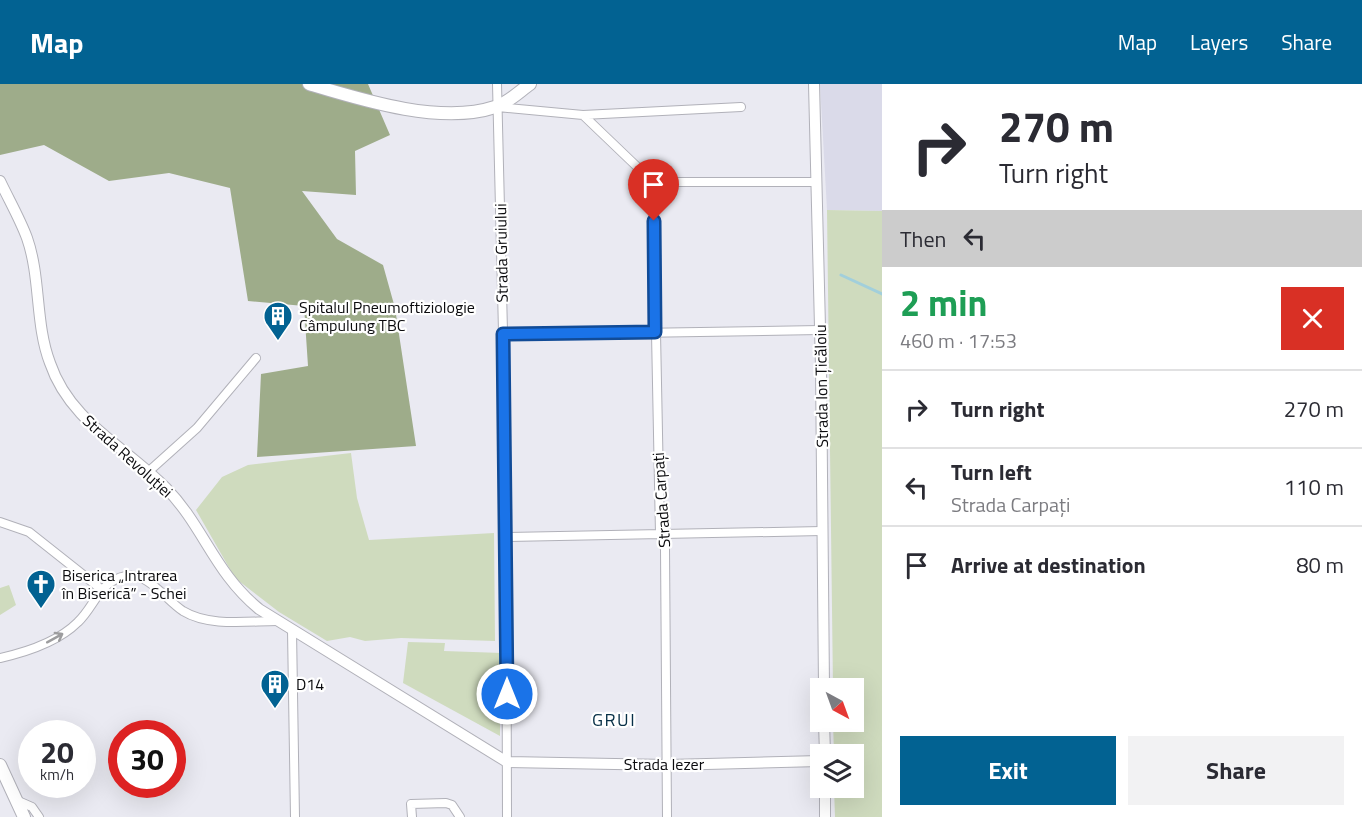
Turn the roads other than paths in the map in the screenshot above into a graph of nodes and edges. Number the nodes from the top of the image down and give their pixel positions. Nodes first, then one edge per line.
1 (309, 84) edge
2 (497, 84) edge
3 (530, 84) edge
4 (814, 84) edge
5 (498, 107) junction
6 (741, 107) dead end
7 (583, 115) junction
8 (0, 181) edge
9 (653, 182) junction
10 (817, 182) junction
11 (820, 330) junction
12 (655, 332) junction
13 (503, 334) junction
14 (256, 358) dead end
15 (148, 472) junction
16 (0, 522) edge
17 (822, 531) junction
18 (660, 534) junction
19 (507, 537) junction
20 (101, 589) junction
21 (278, 621) junction
22 (292, 630) junction
23 (0, 658) edge
24 (824, 678) edge
25 (810, 761) edge
26 (507, 762) junction
27 (0, 765) edge
28 (668, 765) junction
29 (5, 790) edge
30 (825, 798) edge
31 (16, 800) junction
32 (24, 817) edge
33 (39, 817) edge
34 (295, 817) edge
35 (412, 817) edge
36 (460, 817) edge
37 (507, 817) edge
38 (667, 817) edge
39 (825, 817) edge

1 - 5 main road
2 - 5 street, Strada Gruiului
3 - 5 main road
4 - 10 street, Strada Ion Țicăloiu
5 - 7 street
5 - 13 street, Strada Gruiului
6 - 7 street
7 - 9 street
8 - 15 street, Strada Revoluției
9 - 10 street
9 - 12 street, Strada Carpați
10 - 11 street, Strada Ion Țicăloiu
11 - 12 street
11 - 17 street, Strada Ion Țicăloiu
12 - 13 street
12 - 18 street, Strada Carpați
13 - 19 street, Strada Gruiului
14 - 15 street
15 - 21 street, Strada Revoluției
16 - 20 street
17 - 18 street
17 - 24 street, Strada Ion Țicăloiu
18 - 19 street
18 - 28 street, Strada Carpați
19 - 26 street, Strada Gruiului
20 - 21 street
23 -> 20 street
21 - 22 street, Strada Revoluției
22 - 26 street, Strada Revoluției
22 - 34 street
25 - 28 street, Strada Iezer
26 - 28 street, Strada Iezer
26 - 37 street, Strada Gruiului
27 - 29 main road
28 - 38 street, Strada Carpați
29 - 31 main road
30 - 39 street
31 - 32 main road
31 - 33 street
35 - 36 street

